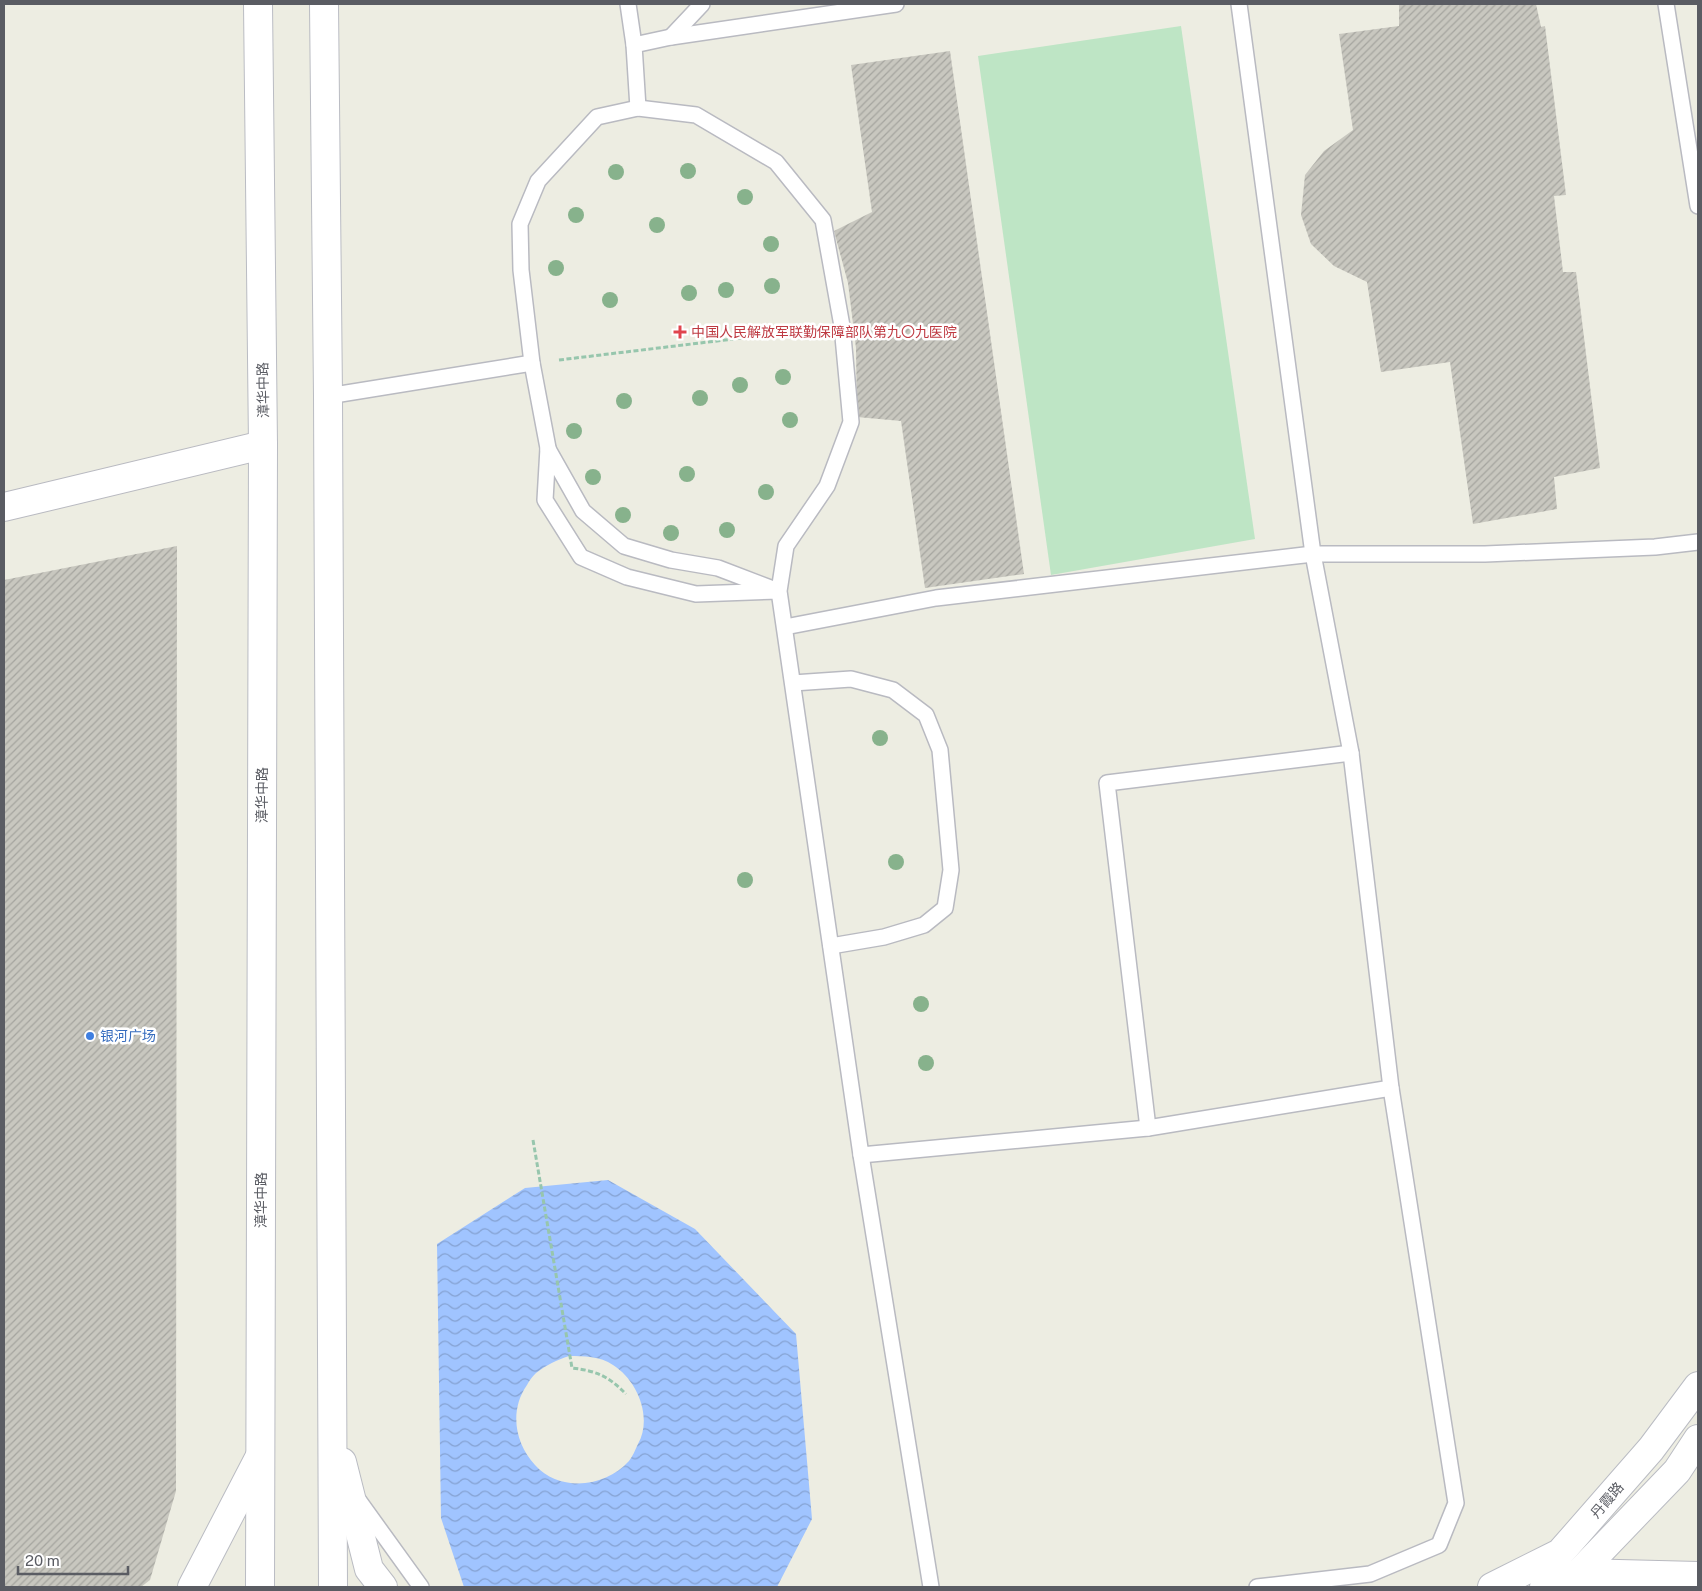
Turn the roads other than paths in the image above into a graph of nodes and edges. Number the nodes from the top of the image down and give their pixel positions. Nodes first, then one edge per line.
1 (258, 4) edge
2 (324, 4) edge
3 (628, 4) edge
4 (702, 4) edge
5 (896, 4) edge
6 (1239, 4) edge
7 (1666, 4) edge
8 (671, 37) junction
9 (634, 45) junction
10 (638, 108) junction
11 (1698, 206) edge
12 (532, 363) junction
13 (328, 396) junction
14 (263, 445) junction
15 (548, 448) junction
16 (4, 507) edge
17 (1698, 542) edge
18 (1313, 554) junction
19 (780, 591) junction
20 (785, 627) junction
21 (793, 683) junction
22 (1350, 753) junction
23 (831, 946) junction
24 (1392, 1088) junction
25 (1148, 1128) junction
26 (861, 1154) junction
27 (1698, 1386) edge
28 (332, 1424) junction
29 (1698, 1439) edge
30 (261, 1454) junction
31 (349, 1488) junction
32 (1579, 1573) junction
33 (1698, 1576) edge
34 (192, 1587) edge
35 (260, 1587) edge
36 (333, 1587) edge
37 (383, 1587) edge
38 (420, 1587) edge
39 (931, 1587) edge
40 (1257, 1587) edge
41 (1492, 1587) edge
42 (1544, 1587) edge

1 - 14 main road, 漳华中路
2 - 13 main road
3 - 9 lane
4 - 8 lane
5 - 8 lane
6 - 18 lane
7 - 11 lane
8 - 9 lane
9 - 10 lane
10 - 12 lane
10 - 19 lane
12 - 13 lane
12 - 15 lane
13 - 28 main road
14 - 16 main road
14 - 30 main road, 漳华中路
15 - 19 lane
15 - 19 lane
17 - 18 lane
18 - 20 lane
18 - 22 lane
19 - 20 lane
20 - 21 lane
21 - 23 lane
21 - 23 lane
22 - 24 lane
22 - 25 lane
23 - 26 lane
24 - 25 lane
24 - 40 lane
25 - 26 lane
26 - 39 lane
27 - 41 main road, 丹霞路
28 - 31 main road
28 - 36 main road
29 - 32 main road
30 - 34 main road
30 - 35 main road, 漳华中路
31 - 37 main road
31 - 38 lane
32 - 33 main road
32 - 42 main road

